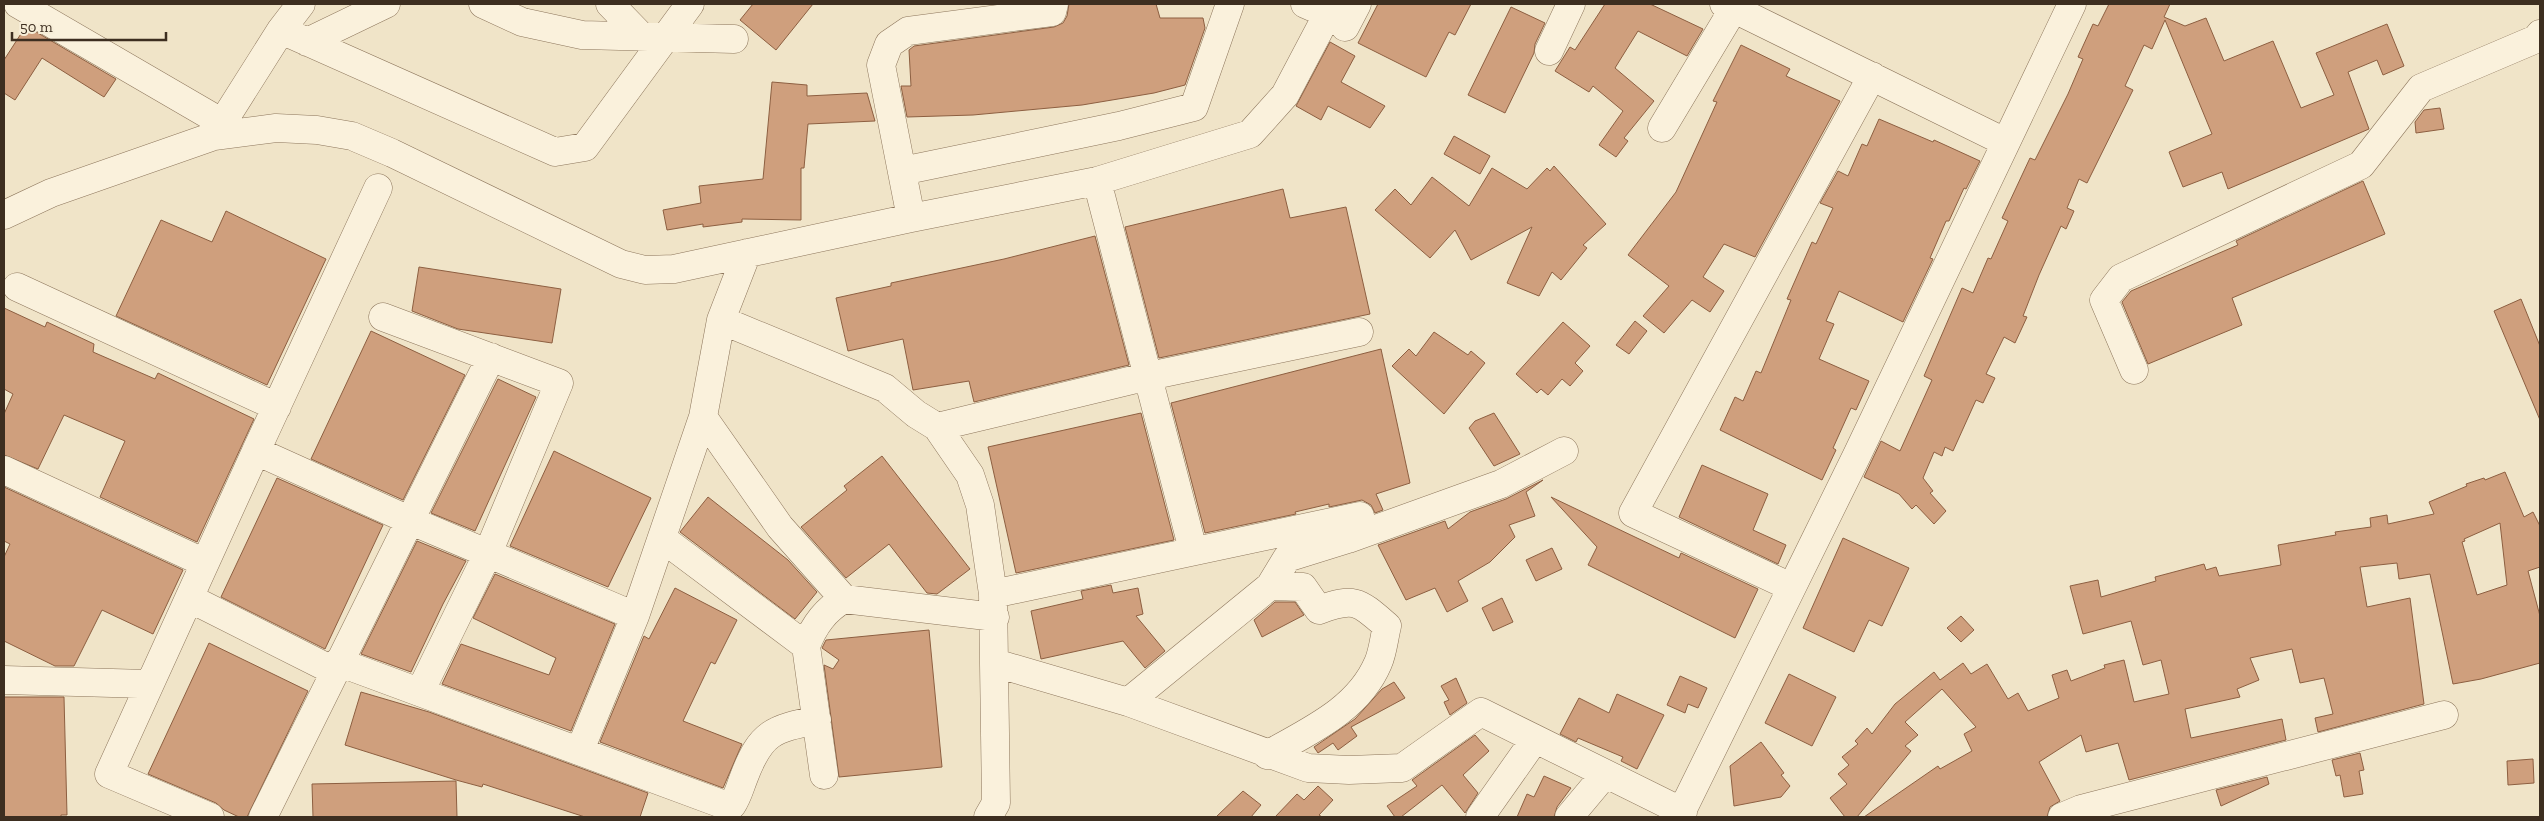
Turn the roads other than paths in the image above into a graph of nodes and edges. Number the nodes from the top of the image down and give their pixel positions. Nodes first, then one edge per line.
1 (18, 4) edge
2 (301, 4) edge
3 (386, 4) edge
4 (483, 4) edge
5 (610, 4) edge
6 (690, 4) edge
7 (1054, 4) edge
8 (1230, 4) edge
9 (1357, 4) edge
10 (1571, 4) edge
11 (2072, 4) edge
12 (1729, 6) edge
13 (1328, 12) edge
14 (281, 30) junction
15 (654, 37) junction
16 (734, 38) dead end
17 (2539, 39) edge
18 (307, 42) junction
19 (1549, 51) dead end
20 (1872, 76) junction
21 (1662, 128) dead end
22 (218, 129) junction
23 (2005, 142) junction
24 (902, 171) junction
25 (1098, 181) junction
26 (378, 188) dead end
27 (4, 215) edge
28 (911, 218) junction
29 (747, 253) junction
30 (17, 287) dead end
31 (383, 318) dead end
32 (721, 320) junction
33 (1360, 332) dead end
34 (491, 357) junction
35 (2134, 370) dead end
36 (1149, 376) junction
37 (277, 406) junction
38 (703, 417) junction
39 (937, 427) junction
40 (256, 451) junction
41 (1564, 451) dead end
42 (4, 470) edge
43 (1360, 516) dead end
44 (409, 520) junction
45 (662, 539) junction
46 (1193, 550) junction
47 (488, 552) junction
48 (205, 563) junction
49 (1270, 586) junction
50 (1791, 587) junction
51 (189, 598) junction
52 (844, 599) junction
53 (994, 605) junction
54 (635, 616) junction
55 (806, 646) junction
56 (996, 663) junction
57 (336, 666) junction
58 (4, 680) edge
59 (148, 684) junction
60 (420, 692) junction
61 (1128, 702) junction
62 (2444, 715) dead end
63 (817, 720) junction
64 (1535, 739) junction
65 (580, 750) junction
66 (1267, 755) junction
67 (1605, 774) junction
68 (824, 775) dead end
69 (1681, 815) edge
70 (210, 817) edge
71 (263, 817) edge
72 (988, 817) edge
73 (1480, 817) edge
74 (1569, 817) edge
75 (2062, 817) edge

1 - 22 street
2 - 14 street
3 - 18 street
4 - 15 street
5 - 15 street
6 - 15 street
7 - 24 street
8 - 24 street
9 - 13 street
10 - 19 street
11 - 23 street
12 - 20 street
12 - 21 street
13 - 25 street
14 - 18 street
14 - 22 street
15 - 16 street
15 - 18 street
17 - 35 street
20 - 23 street
20 - 50 street
22 - 27 street
22 - 29 street
23 - 50 street
24 - 28 street
25 - 28 street
25 - 36 street
26 - 37 street
28 - 29 street
29 - 32 street
30 - 37 street
31 - 34 street
32 - 38 street
32 - 39 street
33 - 36 street
34 - 44 street
34 - 47 street
36 - 39 street
36 - 46 street
37 - 40 street
38 - 45 street
38 - 52 street
39 - 53 street
40 - 44 street
40 - 48 street
41 - 49 street
42 - 48 street
43 - 46 street
44 - 47 street
44 - 57 street
45 - 54 street
45 - 55 street
46 - 53 street
47 - 54 street
47 - 60 street
48 - 51 street
49 - 61 street
49 - 66 street
50 - 69 street
51 - 57 street
51 - 59 street
52 - 53 street
52 - 55 street
53 - 56 street
54 - 65 street
55 - 63 street
56 - 61 street
56 - 72 street
57 - 60 street
57 - 71 street
58 - 59 street
59 - 70 street
60 - 65 street
61 - 66 street
62 - 75 street
63 - 65 street
63 - 68 street
64 - 66 street
64 - 67 street
64 - 73 street
67 - 69 street
67 - 74 street

